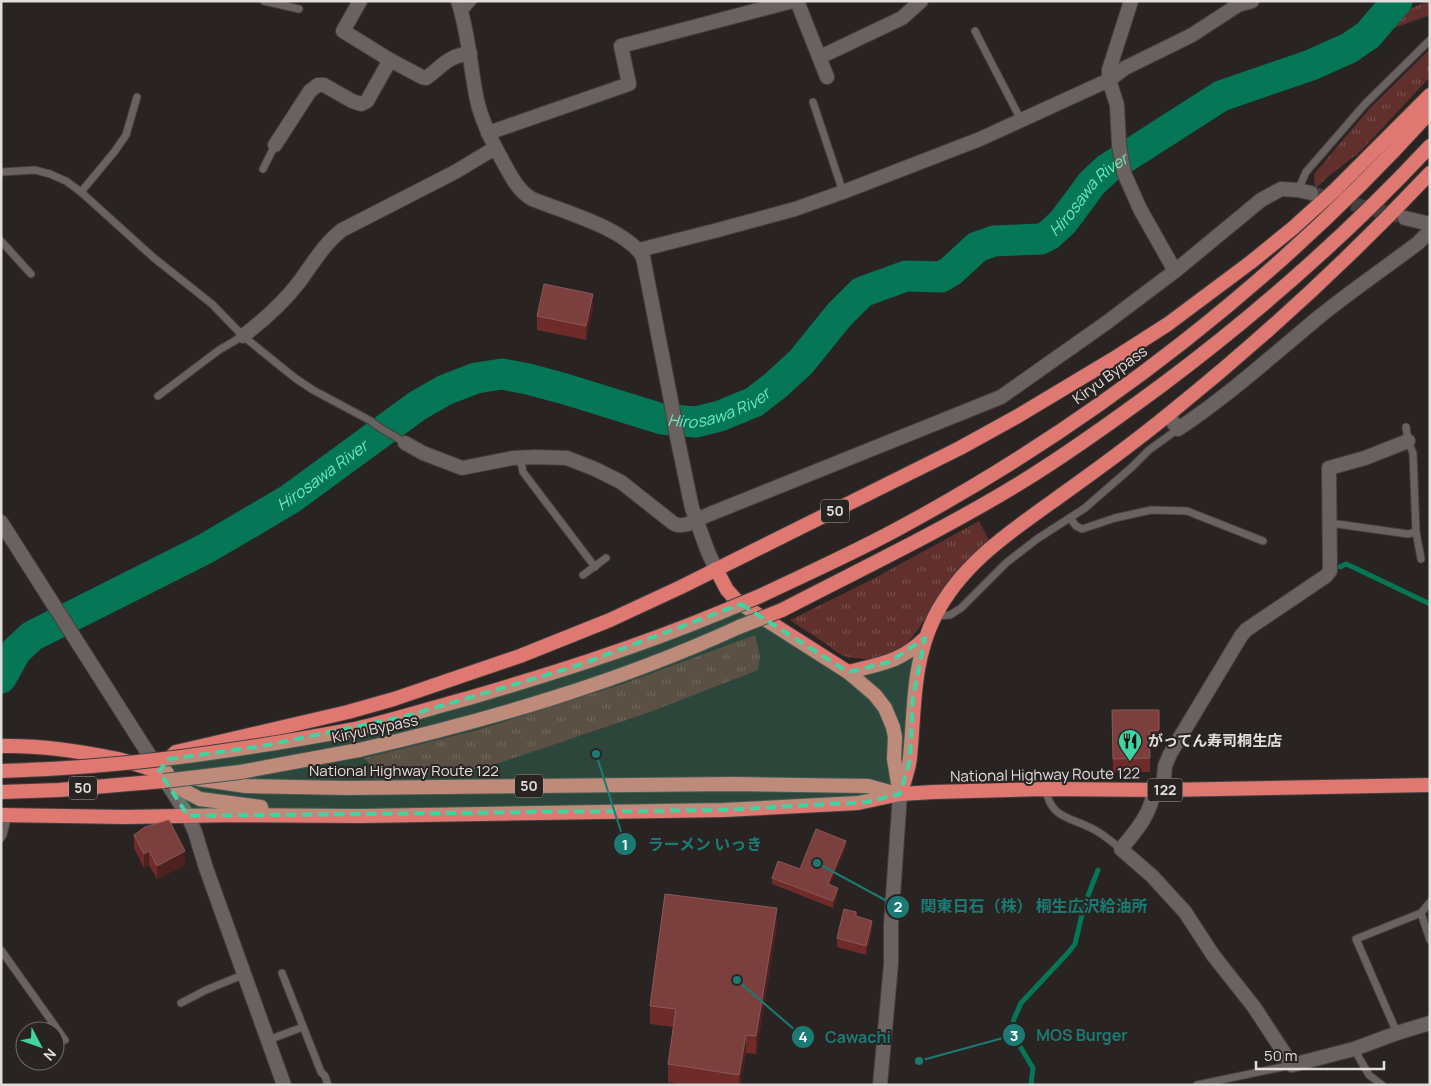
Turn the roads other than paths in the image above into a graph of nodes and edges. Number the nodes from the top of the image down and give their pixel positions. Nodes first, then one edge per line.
1 (264, 1) edge
2 (360, 1) edge
3 (473, 1) edge
4 (793, 1) edge
5 (797, 1) edge
6 (920, 1) edge
7 (1252, 1) edge
8 (1127, 2) edge
9 (460, 8) edge
10 (299, 9) dead end
11 (975, 31) dead end
12 (1430, 40) edge
13 (470, 53) junction
14 (820, 56) junction
15 (390, 60) junction
16 (827, 77) dead end
17 (1110, 80) junction
18 (1430, 95) edge
19 (137, 97) dead end
20 (813, 102) dead end
21 (1430, 112) edge
22 (1022, 121) junction
23 (488, 133) junction
24 (275, 145) joint
25 (1430, 146) edge
26 (495, 148) junction
27 (262, 169) dead end
28 (1, 172) edge
29 (1430, 173) edge
30 (1304, 191) joint
31 (81, 192) junction
32 (844, 192) junction
33 (1405, 218) tunnel mouth
34 (1430, 224) edge
35 (1430, 230) edge
36 (1, 241) edge
37 (639, 250) junction
38 (1175, 271) junction
39 (31, 274) dead end
40 (244, 336) junction
41 (158, 396) dead end
42 (1168, 415) junction
43 (1178, 429) junction
44 (1407, 434) joint
45 (400, 439) joint
46 (520, 458) junction
47 (1070, 518) junction
48 (695, 520) junction
49 (1, 522) edge
50 (1330, 523) junction
51 (1416, 532) junction
52 (1263, 541) dead end
53 (606, 558) dead end
54 (1421, 559) dead end
55 (595, 567) junction
56 (716, 570) junction
57 (583, 576) dead end
58 (935, 616) junction
59 (925, 638) junction
60 (848, 672) junction
61 (1, 746) edge
62 (1, 771) edge
63 (159, 771) junction
64 (1430, 785) edge
65 (1046, 790) junction
66 (1159, 790) junction
67 (1, 792) edge
68 (900, 794) junction
69 (4, 815) edge
70 (188, 816) junction
71 (332, 816) junction
72 (1, 838) edge
73 (1121, 849) junction
74 (1430, 902) edge
75 (1421, 912) junction
76 (1430, 940) edge
77 (1, 950) edge
78 (282, 973) dead end
79 (245, 974) junction
80 (182, 1003) dead end
81 (51, 1021) edge
82 (1430, 1023) edge
83 (303, 1027) junction
84 (1396, 1033) junction
85 (268, 1040) junction
86 (1354, 1049) junction
87 (1292, 1065) junction
88 (284, 1085) edge
89 (328, 1085) edge
90 (880, 1085) edge
91 (1197, 1085) edge
92 (1382, 1085) edge

1 - 10 lane
2 - 15 street
3 - 9 lane
4 - 23 street
5 - 14 street
6 - 14 street
7 - 17 street
8 - 17 street
9 - 13 street
11 - 22 lane
12 - 30 lane
13 - 15 street
13 - 23 street
14 - 16 street
15 - 24 street
17 - 22 street
17 - 38 street
18 - 56 highway, 50
19 - 31 lane
20 - 32 lane
21 - 62 highway, Kiryu Bypass / 50, bridge
22 - 32 street
23 - 26 street
24 - 27 lane
25 - 67 highway, Kiryu Bypass / 50, bridge
26 - 37 street
26 - 40 street
28 - 31 lane
29 - 42 highway
30 - 38 street
31 - 40 lane
32 - 37 street
33 - 34 street
35 - 43 street
36 - 39 lane
37 - 48 street
38 - 48 street
40 - 41 lane
40 - 45 lane
42 - 43 street
42 - 58 highway
43 - 47 lane
44 - 50 street
44 - 51 lane
45 - 46 street
46 - 48 street
46 - 55 lane
47 - 52 lane
47 - 58 lane
48 - 56 street
49 - 63 street
50 - 51 lane
50 - 66 street
51 - 54 lane
53 - 55 lane
55 - 57 lane
56 - 60 highway
56 - 63 highway, 50
58 - 59 highway
59 - 60 highway
59 - 68 highway
60 - 68 highway
61 - 63 highway, National Highway Route 122 / 50
63 - 68 highway, National Highway Route 122 / 50
63 - 70 street
63 - 71 highway
64 - 66 highway, National Highway Route 122 / 122
65 - 66 highway, National Highway Route 122 / 122
65 - 68 highway, National Highway Route 122 / 122
65 - 73 lane
66 - 73 street
68 - 71 highway, National Highway Route 122 / 50
68 - 90 street
69 - 70 highway, National Highway Route 122 / 50
69 - 72 lane
70 - 71 highway, National Highway Route 122 / 50
70 - 79 street
73 - 87 street
74 - 75 lane
75 - 76 lane
75 - 84 lane
77 - 81 lane
78 - 83 lane
79 - 80 lane
79 - 85 street
82 - 84 street
83 - 85 lane
83 - 89 lane
84 - 86 street
85 - 88 street
86 - 87 street
86 - 92 lane
87 - 91 lane

